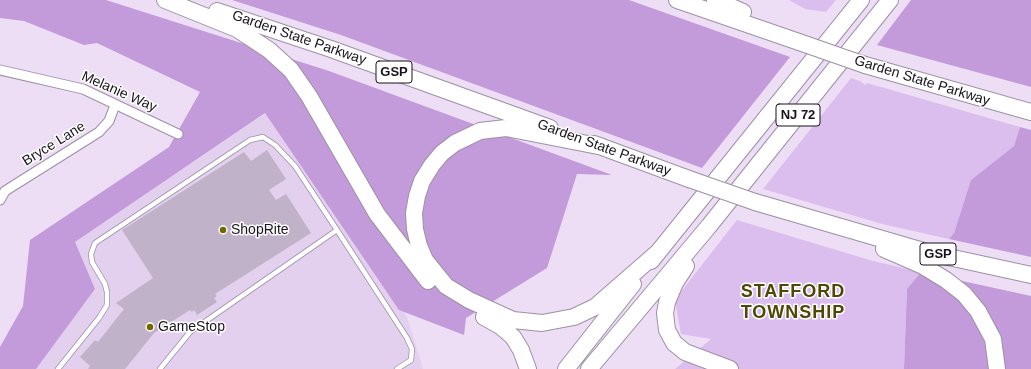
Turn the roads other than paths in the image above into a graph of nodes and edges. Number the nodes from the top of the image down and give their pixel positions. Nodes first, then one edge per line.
1 (165, 0) edge
2 (184, 0) edge
3 (677, 0) edge
4 (715, 0) edge
5 (852, 0) edge
6 (861, 0) edge
7 (890, 0) edge
8 (832, 36) junction
9 (799, 42) junction
10 (0, 70) edge
11 (115, 104) junction
12 (1031, 112) edge
13 (178, 134) dead end
14 (603, 147) junction
15 (3, 189) edge
16 (0, 200) edge
17 (709, 226) junction
18 (846, 229) junction
19 (337, 230) junction
20 (657, 253) junction
21 (1031, 275) edge
22 (58, 369) edge
23 (160, 369) edge
24 (397, 369) edge
25 (528, 369) edge
26 (566, 369) edge
27 (589, 369) edge
28 (730, 369) edge
29 (997, 369) edge

1 - 25 highway
2 - 14 highway, Garden State Parkway / GSP
3 - 9 highway, Garden State Parkway
4 - 9 highway
5 - 8 highway
6 - 8 highway, NJ 72
7 - 17 highway, NJ 72
8 - 20 highway, NJ 72
9 - 12 highway, Garden State Parkway, bridge
10 - 11 street, Melanie Way
11 - 13 street, Melanie Way
11 - 15 street, Bryce Lane
14 - 18 highway, Garden State Parkway / GSP, bridge
14 - 20 highway
15 - 16 street, Bryce Lane
17 - 27 highway, NJ 72
17 - 28 highway
18 - 21 highway, Garden State Parkway / GSP
18 - 29 highway
19 - 22 lane
19 - 23 lane
19 - 24 lane
20 - 26 highway, NJ 72

